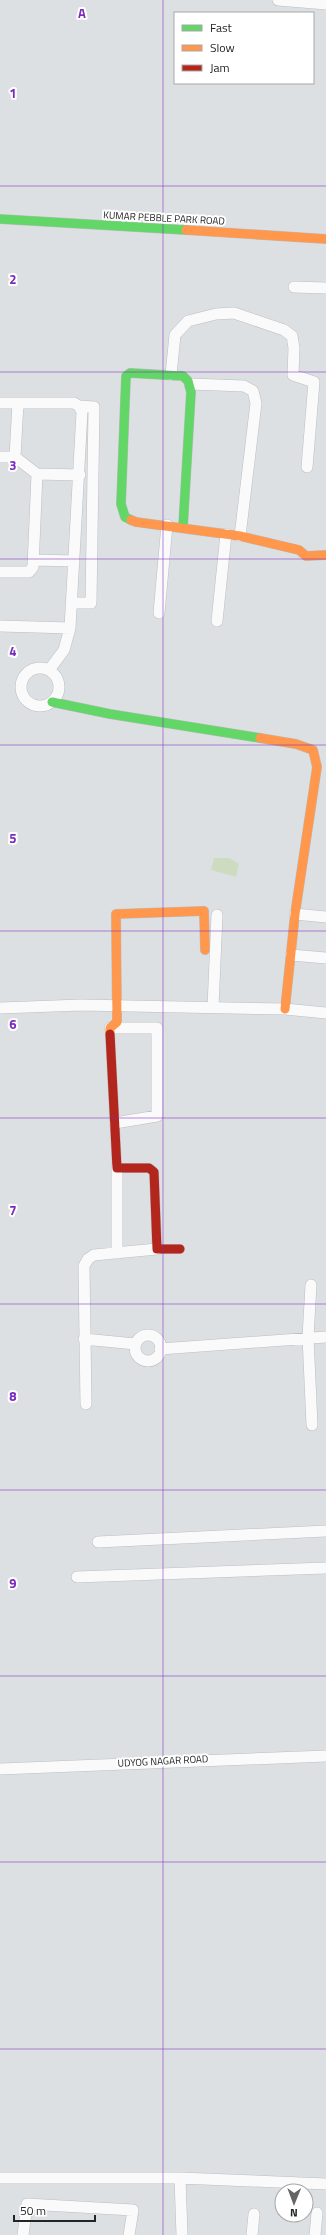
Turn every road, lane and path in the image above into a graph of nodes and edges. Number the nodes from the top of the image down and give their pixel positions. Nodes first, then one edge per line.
1 (278, 0) edge
2 (326, 4) edge
3 (0, 219) edge
4 (326, 238) edge
5 (294, 287) dead end
6 (326, 288) edge
7 (171, 375) junction
8 (190, 384) junction
9 (0, 403) edge
10 (18, 403) junction
11 (79, 406) junction
12 (0, 457) edge
13 (15, 458) junction
14 (307, 467) dead end
15 (37, 474) junction
16 (80, 475) junction
17 (167, 525) junction
18 (183, 527) junction
19 (226, 534) junction
20 (240, 536) junction
21 (299, 550) joint
22 (325, 554) edge
23 (34, 560) junction
24 (74, 561) junction
25 (0, 572) edge
26 (72, 604) junction
27 (159, 613) dead end
28 (217, 621) dead end
29 (0, 626) edge
30 (70, 628) junction
31 (49, 670) junction
32 (52, 702) junction
33 (295, 914) junction
34 (217, 915) dead end
35 (326, 917) edge
36 (205, 950) dead end
37 (291, 955) junction
38 (326, 958) edge
39 (117, 1005) junction
40 (213, 1007) junction
41 (0, 1008) edge
42 (285, 1009) junction
43 (326, 1013) edge
44 (110, 1028) junction
45 (116, 1123) junction
46 (116, 1168) junction
47 (156, 1249) junction
48 (180, 1249) dead end
49 (117, 1253) junction
50 (311, 1285) dead end
51 (326, 1337) edge
52 (308, 1338) junction
53 (84, 1339) junction
54 (135, 1344) junction
55 (160, 1349) junction
56 (86, 1404) dead end
57 (312, 1425) dead end
58 (326, 1531) edge
59 (98, 1542) dead end
60 (326, 1568) edge
61 (77, 1577) dead end
62 (326, 1756) edge
63 (0, 1769) edge
64 (0, 2178) edge
65 (180, 2178) junction
66 (326, 2184) edge
67 (317, 2213) dead end
68 (254, 2214) dead end
69 (23, 2235) edge
70 (129, 2235) edge
71 (182, 2235) edge
72 (252, 2235) edge
73 (315, 2235) edge

1 - 2 street
3 - 4 street, KUMAR PEBBLE PARK ROAD
5 - 6 street
7 - 8 street
7 - 14 street
7 - 17 street
8 - 18 street
8 - 20 street
9 - 10 street
10 - 11 street
10 - 13 street
11 - 16 street
11 - 26 street
12 - 13 street
13 - 15 street
15 - 16 street
15 - 23 street
16 - 24 street
17 - 18 street
17 - 27 street
18 - 19 street
19 - 20 street
19 - 28 street
20 - 21 street
21 - 22 street
23 - 24 street
23 - 25 street
24 - 26 street
26 - 30 street
29 - 30 street
30 - 31 street
31 - 32 street
31 - 32 street
32 - 33 street
33 - 35 street
33 - 37 street
34 - 40 street
36 - 39 street
37 - 38 street
37 - 42 street
39 - 40 street
39 - 41 street
39 - 44 street
40 - 42 street
42 - 43 street
44 - 45 street
44 - 45 street
45 - 46 street
46 - 47 street
46 - 49 street
47 - 48 street
47 - 49 street
49 - 53 street
50 - 52 street
51 - 52 street
52 - 55 street
52 - 57 street
53 - 54 street
53 - 56 street
54 - 55 street
54 - 55 street
58 - 59 street
60 - 61 street
62 - 63 street, UDYOG NAGAR ROAD
64 - 65 street
65 - 66 street
65 - 71 street
67 - 73 street
68 - 72 street
69 - 70 street

